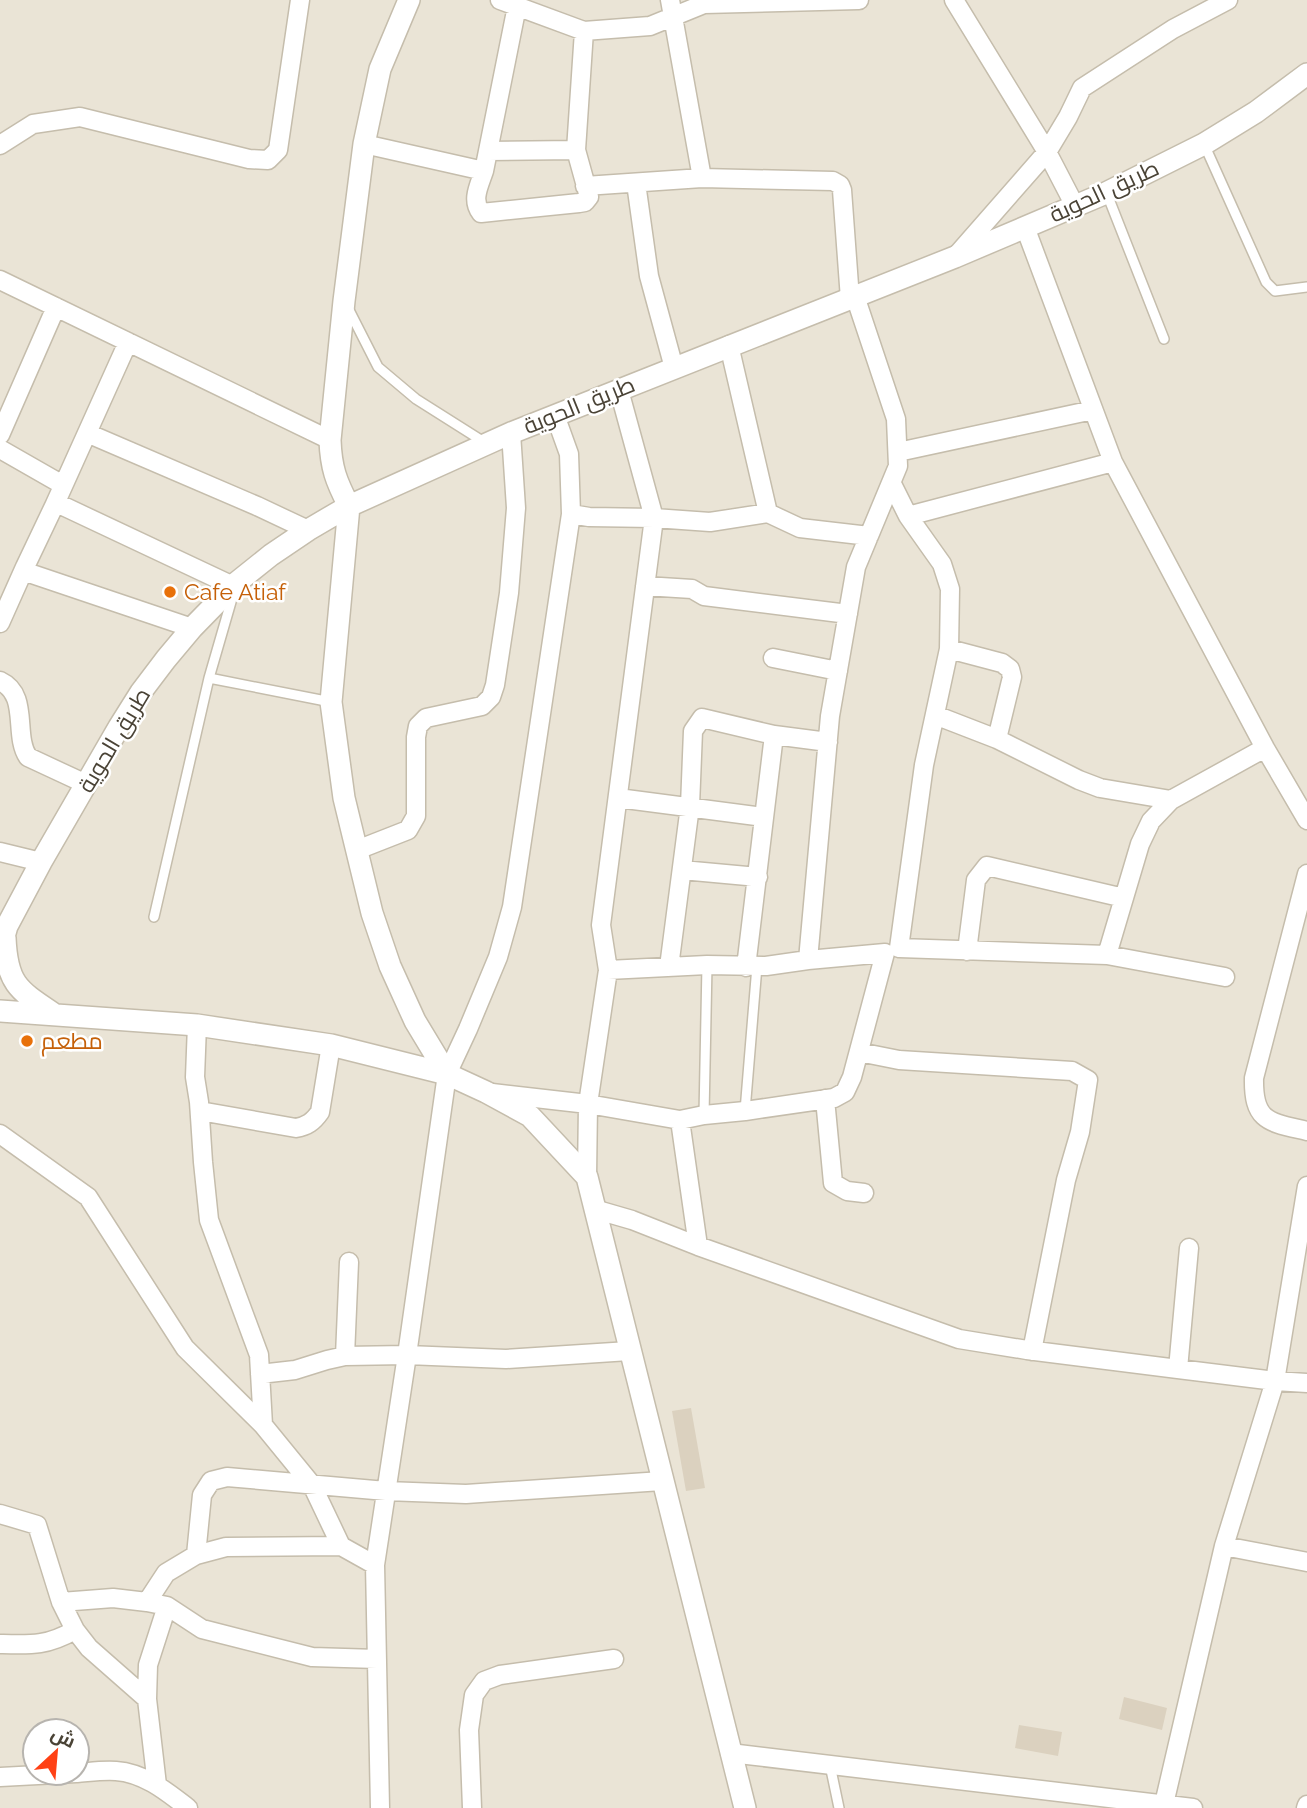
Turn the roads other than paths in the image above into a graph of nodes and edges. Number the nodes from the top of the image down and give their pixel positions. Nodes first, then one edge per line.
1 (300, 0) edge
2 (500, 0) edge
3 (859, 0) edge
4 (954, 0) edge
5 (1228, 0) edge
6 (408, 1) edge
7 (517, 6) junction
8 (672, 9) edge
9 (584, 31) junction
10 (1307, 74) edge
11 (364, 144) junction
12 (1204, 144) junction
13 (0, 145) edge
14 (488, 150) junction
15 (576, 150) junction
16 (1046, 152) junction
17 (484, 171) junction
18 (702, 177) junction
19 (636, 183) junction
20 (585, 186) junction
21 (1106, 192) junction
22 (1075, 206) junction
23 (1024, 227) junction
24 (955, 257) junction
25 (0, 280) edge
26 (1307, 287) edge
27 (853, 297) junction
28 (344, 301) junction
29 (56, 307) junction
30 (1164, 339) dead end
31 (128, 342) junction
32 (729, 345) junction
33 (674, 368) junction
34 (619, 390) junction
35 (1093, 410) junction
36 (555, 415) junction
37 (87, 433) junction
38 (510, 433) junction
39 (0, 435) edge
40 (330, 440) junction
41 (486, 443) junction
42 (0, 449) edge
43 (898, 452) junction
44 (1113, 462) junction
45 (892, 484) junction
46 (64, 485) junction
47 (55, 504) junction
48 (349, 506) junction
49 (768, 513) junction
50 (571, 514) junction
51 (908, 516) junction
52 (654, 518) junction
53 (308, 530) junction
54 (869, 536) junction
55 (25, 567) junction
56 (234, 584) junction
57 (645, 586) junction
58 (848, 614) junction
59 (0, 623) edge
60 (192, 628) junction
61 (949, 649) junction
62 (773, 659) dead end
63 (838, 671) junction
64 (209, 678) junction
65 (0, 681) edge
66 (331, 702) junction
67 (935, 715) junction
68 (774, 735) junction
69 (997, 739) junction
70 (828, 742) junction
71 (1265, 748) junction
72 (86, 784) junction
73 (618, 797) junction
74 (1171, 800) junction
75 (690, 806) junction
76 (764, 817) junction
77 (1307, 820) edge
78 (357, 850) junction
79 (0, 852) edge
80 (41, 862) junction
81 (682, 870) junction
82 (1307, 874) edge
83 (758, 877) junction
84 (1124, 898) junction
85 (154, 917) dead end
86 (1301, 921) edge
87 (3, 937) edge
88 (892, 951) junction
89 (967, 951) junction
90 (1107, 955) junction
91 (808, 960) junction
92 (707, 965) junction
93 (752, 966) junction
94 (669, 967) junction
95 (608, 970) junction
96 (1225, 977) dead end
97 (0, 1011) edge
98 (56, 1015) junction
99 (197, 1025) junction
100 (331, 1045) junction
101 (859, 1052) junction
102 (447, 1074) junction
103 (486, 1092) junction
104 (825, 1099) junction
105 (588, 1104) junction
106 (200, 1111) junction
107 (746, 1111) junction
108 (704, 1115) junction
109 (680, 1120) junction
110 (1307, 1131) edge
111 (0, 1134) edge
112 (587, 1177) junction
113 (1307, 1186) edge
114 (863, 1193) dead end
115 (594, 1209) junction
116 (698, 1246) junction
117 (1189, 1248) dead end
118 (349, 1262) dead end
119 (629, 1351) junction
120 (1032, 1351) junction
121 (407, 1355) junction
122 (345, 1356) junction
123 (1178, 1370) junction
124 (260, 1374) junction
125 (1275, 1381) junction
126 (1307, 1382) edge
127 (263, 1425) junction
128 (662, 1481) junction
129 (312, 1485) junction
130 (386, 1491) junction
131 (0, 1514) edge
132 (341, 1546) junction
133 (1224, 1546) junction
134 (196, 1555) junction
135 (1307, 1562) edge
136 (375, 1565) junction
137 (61, 1602) junction
138 (147, 1602) junction
139 (167, 1606) junction
140 (75, 1630) junction
141 (0, 1644) edge
142 (377, 1659) junction
143 (614, 1659) dead end
144 (147, 1699) junction
145 (730, 1754) junction
146 (830, 1765) junction
147 (91, 1772) edge
148 (21, 1776) edge
149 (0, 1777) edge
150 (157, 1785) junction
151 (1164, 1804) junction
152 (188, 1808) edge
153 (380, 1808) edge
154 (472, 1808) edge
155 (745, 1808) edge
156 (839, 1808) edge
157 (1193, 1808) edge

1 - 13 street
2 - 7 street
3 - 8 street
4 - 16 street
5 - 16 street
6 - 11 street
7 - 9 street
7 - 14 street
8 - 9 street
8 - 18 street
9 - 15 street
10 - 12 street, طريق الحوية
11 - 17 street
11 - 28 street
12 - 21 street, طريق الحوية
12 - 26 lane
14 - 15 street
14 - 17 street
15 - 20 street
16 - 22 street
16 - 24 street
17 - 20 street
18 - 19 street
18 - 27 street
19 - 20 street
19 - 33 street
21 - 22 street, طريق الحوية
21 - 30 lane
22 - 23 street, طريق الحوية
23 - 24 street, طريق الحوية
23 - 35 street
24 - 27 street, طريق الحوية
25 - 29 street
27 - 32 street, طريق الحوية
27 - 43 street
28 - 40 street
28 - 41 lane
29 - 31 street
29 - 39 street
31 - 37 street
31 - 40 street
32 - 33 street, طريق الحوية
32 - 49 street
33 - 34 street, طريق الحوية
34 - 36 street, طريق الحوية
34 - 52 street
35 - 43 street
35 - 44 street
36 - 38 street, طريق الحوية
36 - 50 street
37 - 46 street
37 - 53 street
38 - 41 street, طريق الحوية
38 - 78 street
40 - 48 street
41 - 48 street, طريق الحوية
42 - 46 street
43 - 45 street
44 - 51 street
44 - 71 street
45 - 51 street
45 - 54 street
46 - 47 street
47 - 55 street
47 - 56 street
48 - 53 street, طريق الحوية
48 - 66 street
49 - 52 street
49 - 54 street
50 - 52 street
50 - 102 street
51 - 61 street
52 - 57 street
53 - 56 street, طريق الحوية
54 - 58 street
55 - 59 street
55 - 60 street
56 - 60 street, طريق الحوية
56 - 64 lane
57 - 58 street
57 - 73 street
58 - 63 street
60 - 72 street, طريق الحوية
61 - 67 street
61 - 69 street
62 - 63 street
63 - 70 street
64 - 66 lane
64 - 85 lane
65 - 72 street
66 - 78 street
67 - 69 street
67 - 88 street
68 - 70 street
68 - 75 street
68 - 76 street
69 - 74 street
70 - 91 street
71 - 74 street
71 - 77 street
72 - 80 street, طريق الحوية
73 - 75 street
73 - 95 street
74 - 84 street
75 - 76 street
75 - 81 street
76 - 83 street
78 - 102 street
79 - 80 street
80 - 87 street, طريق الحوية
81 - 83 street
81 - 94 street
82 - 86 street
83 - 93 street
84 - 89 street
84 - 90 street
86 - 110 street
87 - 98 street
88 - 89 street
88 - 91 street
88 - 101 street
89 - 90 street
90 - 96 street
91 - 93 street
92 - 93 street
92 - 94 street
92 - 108 lane
93 - 107 lane
94 - 95 street
95 - 105 street
97 - 98 street
98 - 99 street
99 - 100 street
99 - 106 street
100 - 102 street
100 - 106 street
101 - 104 street
101 - 120 street
102 - 103 street
102 - 121 street
103 - 105 street
103 - 112 street
104 - 107 street
104 - 114 street
105 - 109 street
105 - 112 street
106 - 124 street
107 - 108 street
108 - 109 street
109 - 116 street
111 - 127 street
112 - 115 street
113 - 125 street
115 - 116 street
115 - 119 street
116 - 120 street
117 - 123 street
118 - 122 street
119 - 121 street
119 - 128 street
120 - 123 street
121 - 122 street
121 - 130 street
122 - 124 street
123 - 125 street
124 - 127 street
125 - 126 street
125 - 133 street
127 - 129 street
128 - 130 street
128 - 145 street
129 - 130 street
129 - 132 street
129 - 134 street
130 - 136 street
131 - 137 street
132 - 134 street
132 - 136 street
133 - 135 street
133 - 151 street
134 - 138 street
136 - 142 street
137 - 138 street
137 - 140 street
138 - 139 street
139 - 142 street
139 - 144 street
140 - 141 street
140 - 144 street
142 - 153 street
143 - 154 street
144 - 150 street
145 - 146 street
145 - 155 street
146 - 151 street
146 - 156 lane
147 - 150 street
148 - 149 street
150 - 152 street
151 - 157 street

